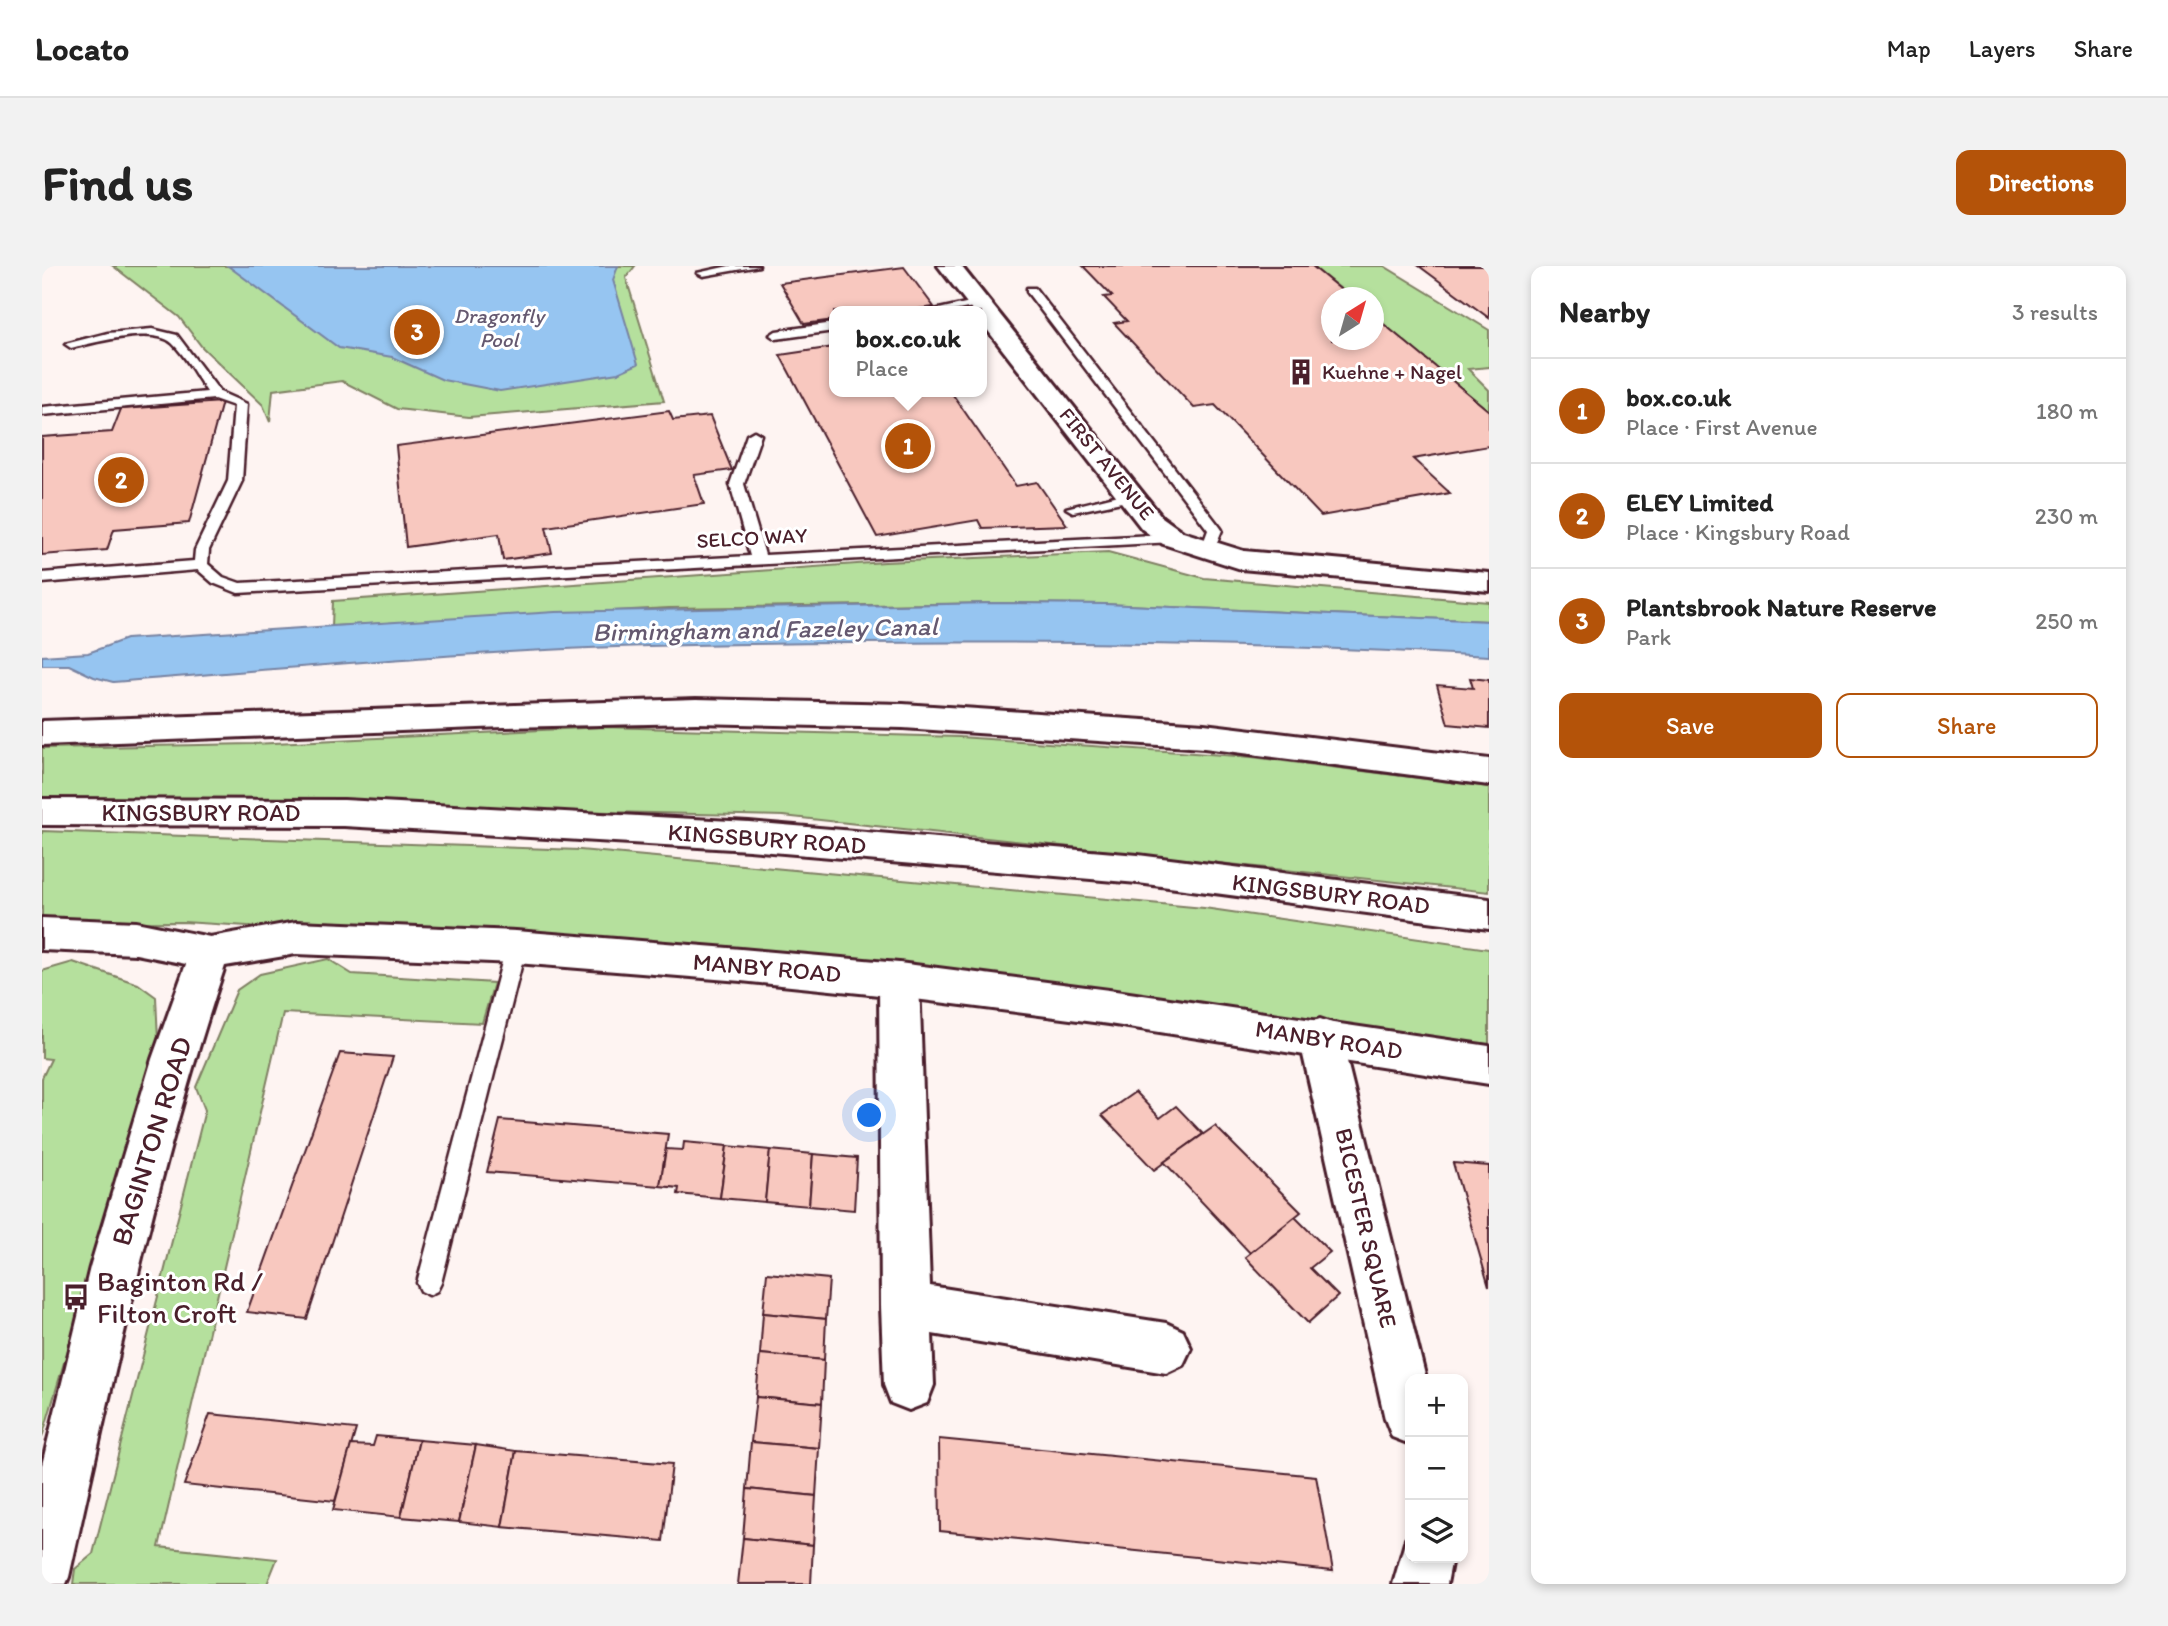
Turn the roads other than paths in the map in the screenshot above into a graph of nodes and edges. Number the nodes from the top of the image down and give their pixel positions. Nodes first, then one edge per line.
1 (753, 266) edge
2 (949, 266) edge
3 (703, 273) dead end
4 (1031, 290) dead end
5 (979, 303) junction
6 (963, 306) edge
7 (981, 306) edge
8 (987, 313) edge
9 (829, 328) edge
10 (776, 335) dead end
11 (71, 344) dead end
12 (215, 394) junction
13 (42, 411) edge
14 (754, 435) dead end
15 (1131, 496) junction
16 (1073, 508) dead end
17 (1173, 538) junction
18 (1208, 550) junction
19 (758, 558) junction
20 (201, 565) junction
21 (42, 578) edge
22 (1489, 582) edge
23 (42, 733) edge
24 (1489, 772) edge
25 (42, 812) edge
26 (1489, 914) edge
27 (42, 934) edge
28 (516, 947) junction
29 (210, 953) junction
30 (899, 980) junction
31 (1320, 1037) junction
32 (1489, 1065) edge
33 (429, 1283) dead end
34 (905, 1306) junction
35 (1166, 1348) dead end
36 (909, 1385) dead end
37 (1405, 1398) edge
38 (1424, 1563) edge
39 (42, 1577) edge
40 (1420, 1584) edge

1 - 3 lane
2 - 5 main road, FIRST AVENUE
4 - 18 lane
5 - 6 lane
5 - 7 main road, FIRST AVENUE
8 - 15 main road, FIRST AVENUE
9 - 10 lane
11 - 12 lane
12 - 13 lane
12 - 20 lane
14 - 19 lane
15 - 16 lane
15 - 17 main road, FIRST AVENUE
17 - 18 main road, FIRST AVENUE
17 - 19 lane, SELCO WAY
18 - 22 main road, FIRST AVENUE
19 - 20 lane, SELCO WAY
20 - 21 lane
23 - 24 main road
25 - 26 main road, KINGSBURY ROAD
27 - 29 main road, MANBY ROAD
28 - 29 main road, MANBY ROAD
28 - 30 main road, MANBY ROAD
28 - 33 lane
29 - 39 main road, BAGINTON ROAD
30 - 31 main road, MANBY ROAD
30 - 34 main road
31 - 32 main road, MANBY ROAD
31 - 37 main road, BICESTER SQUARE
34 - 35 main road
34 - 36 main road
38 - 40 main road

